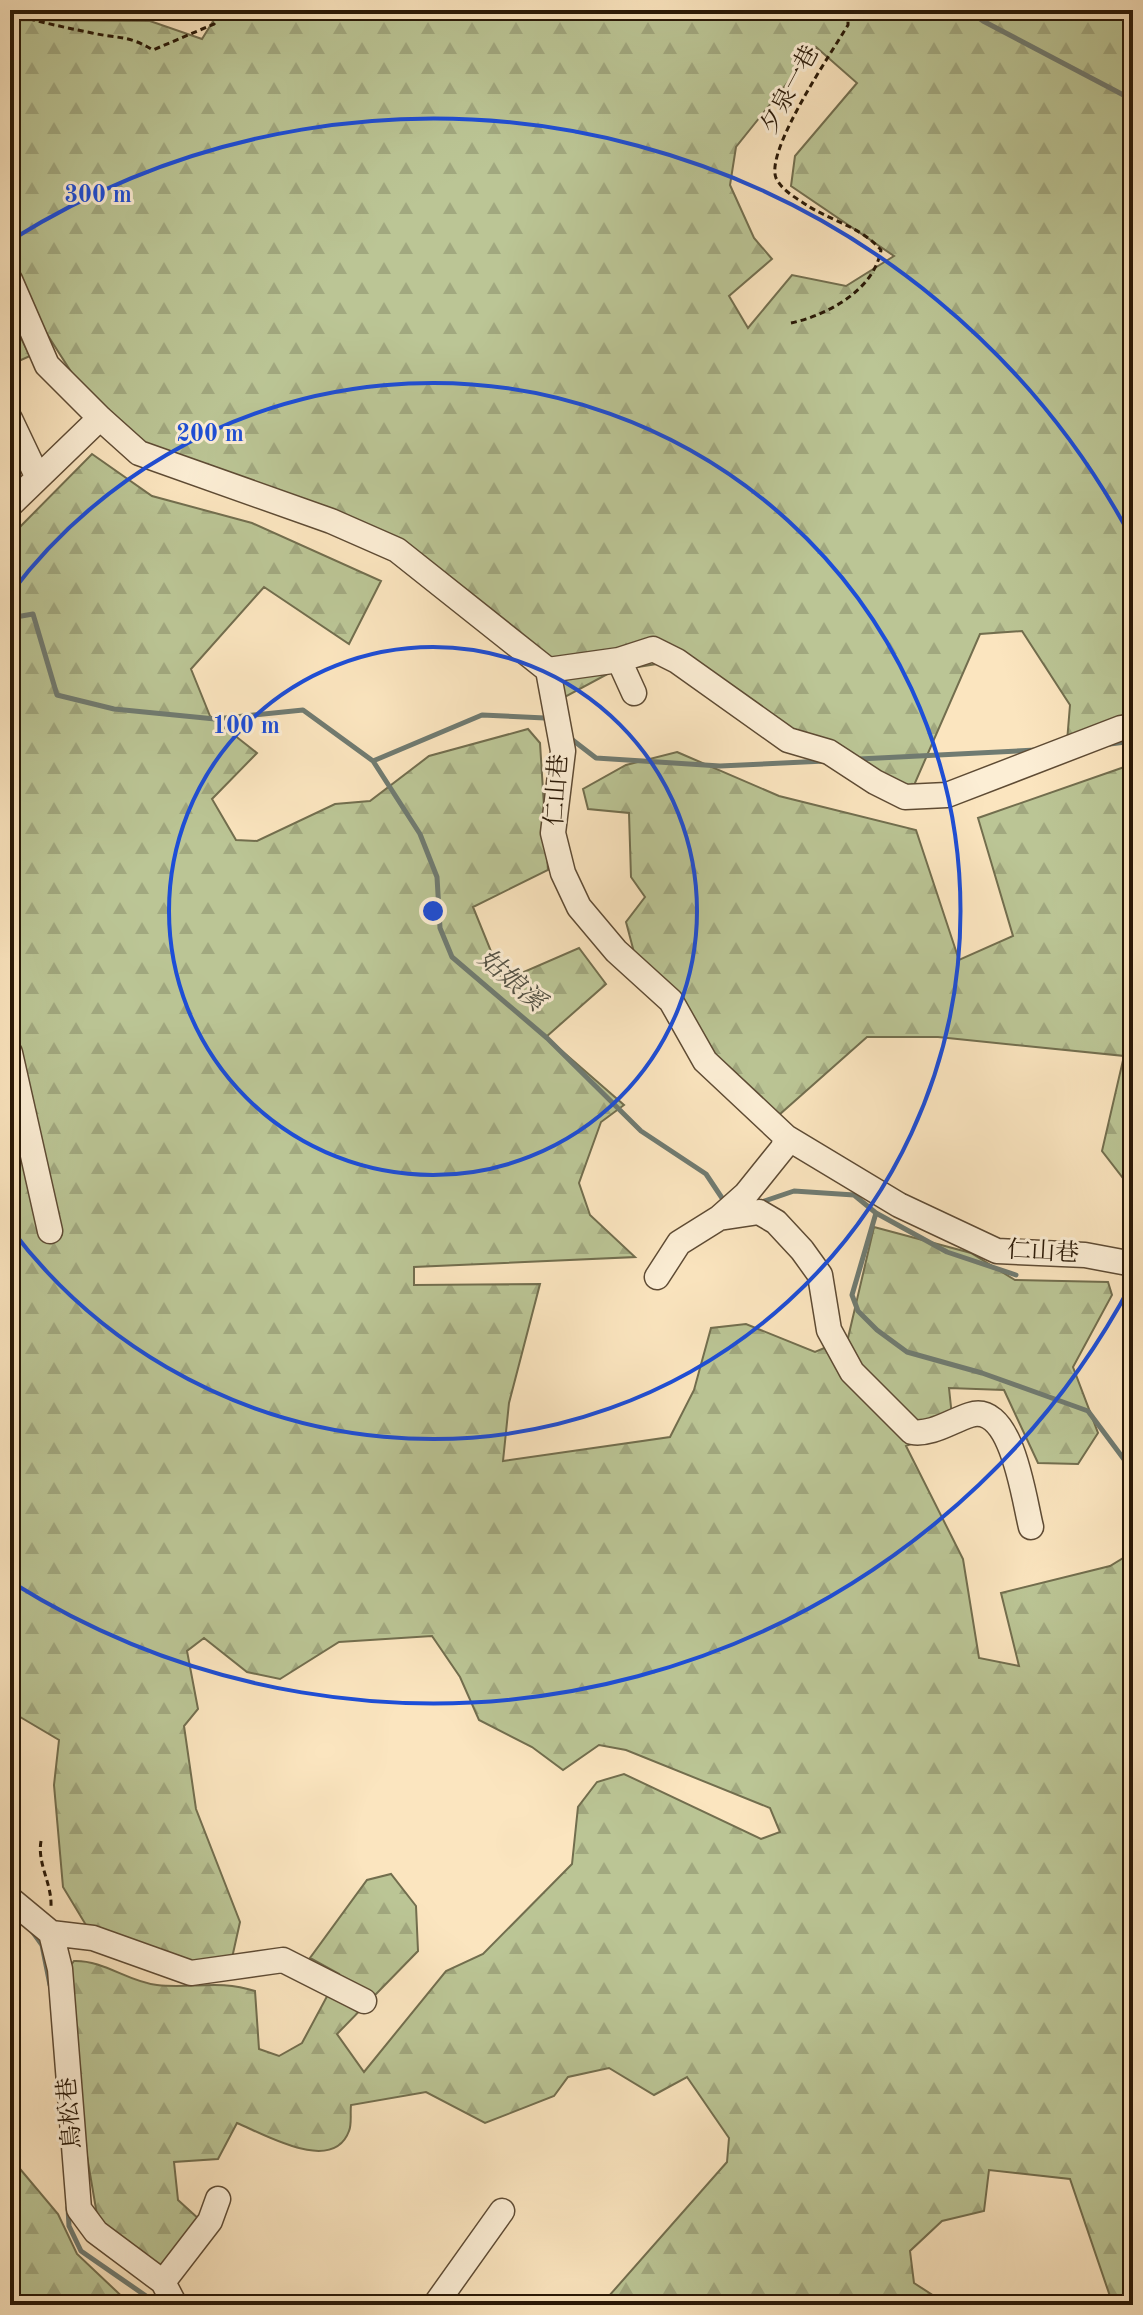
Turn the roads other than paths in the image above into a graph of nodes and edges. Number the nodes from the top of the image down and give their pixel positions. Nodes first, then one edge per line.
1 (10, 280) edge
2 (100, 418) junction
3 (10, 419) edge
4 (38, 478) junction
5 (10, 505) edge
6 (619, 660) junction
7 (548, 670) junction
8 (634, 693) dead end
9 (1133, 726) edge
10 (10, 1053) edge
11 (786, 1137) junction
12 (719, 1218) junction
13 (50, 1231) dead end
14 (1133, 1264) edge
15 (657, 1277) dead end
16 (1031, 1527) dead end
17 (10, 1899) edge
18 (51, 1933) junction
19 (364, 2001) dead end
20 (218, 2199) dead end
21 (502, 2211) dead end
22 (163, 2282) junction
23 (175, 2305) edge
24 (435, 2305) edge

1 - 2 lane
2 - 4 lane
2 - 7 lane
3 - 4 lane
4 - 5 lane
6 - 7 lane
6 - 8 lane
6 - 9 lane
7 - 11 lane, 仁山巷
10 - 13 lane
11 - 12 lane
11 - 14 lane, 仁山巷
12 - 15 lane
12 - 16 lane
17 - 18 lane
18 - 19 lane
18 - 22 lane, 鳥松巷
20 - 22 lane
21 - 24 lane
22 - 23 lane, 鳥松巷

